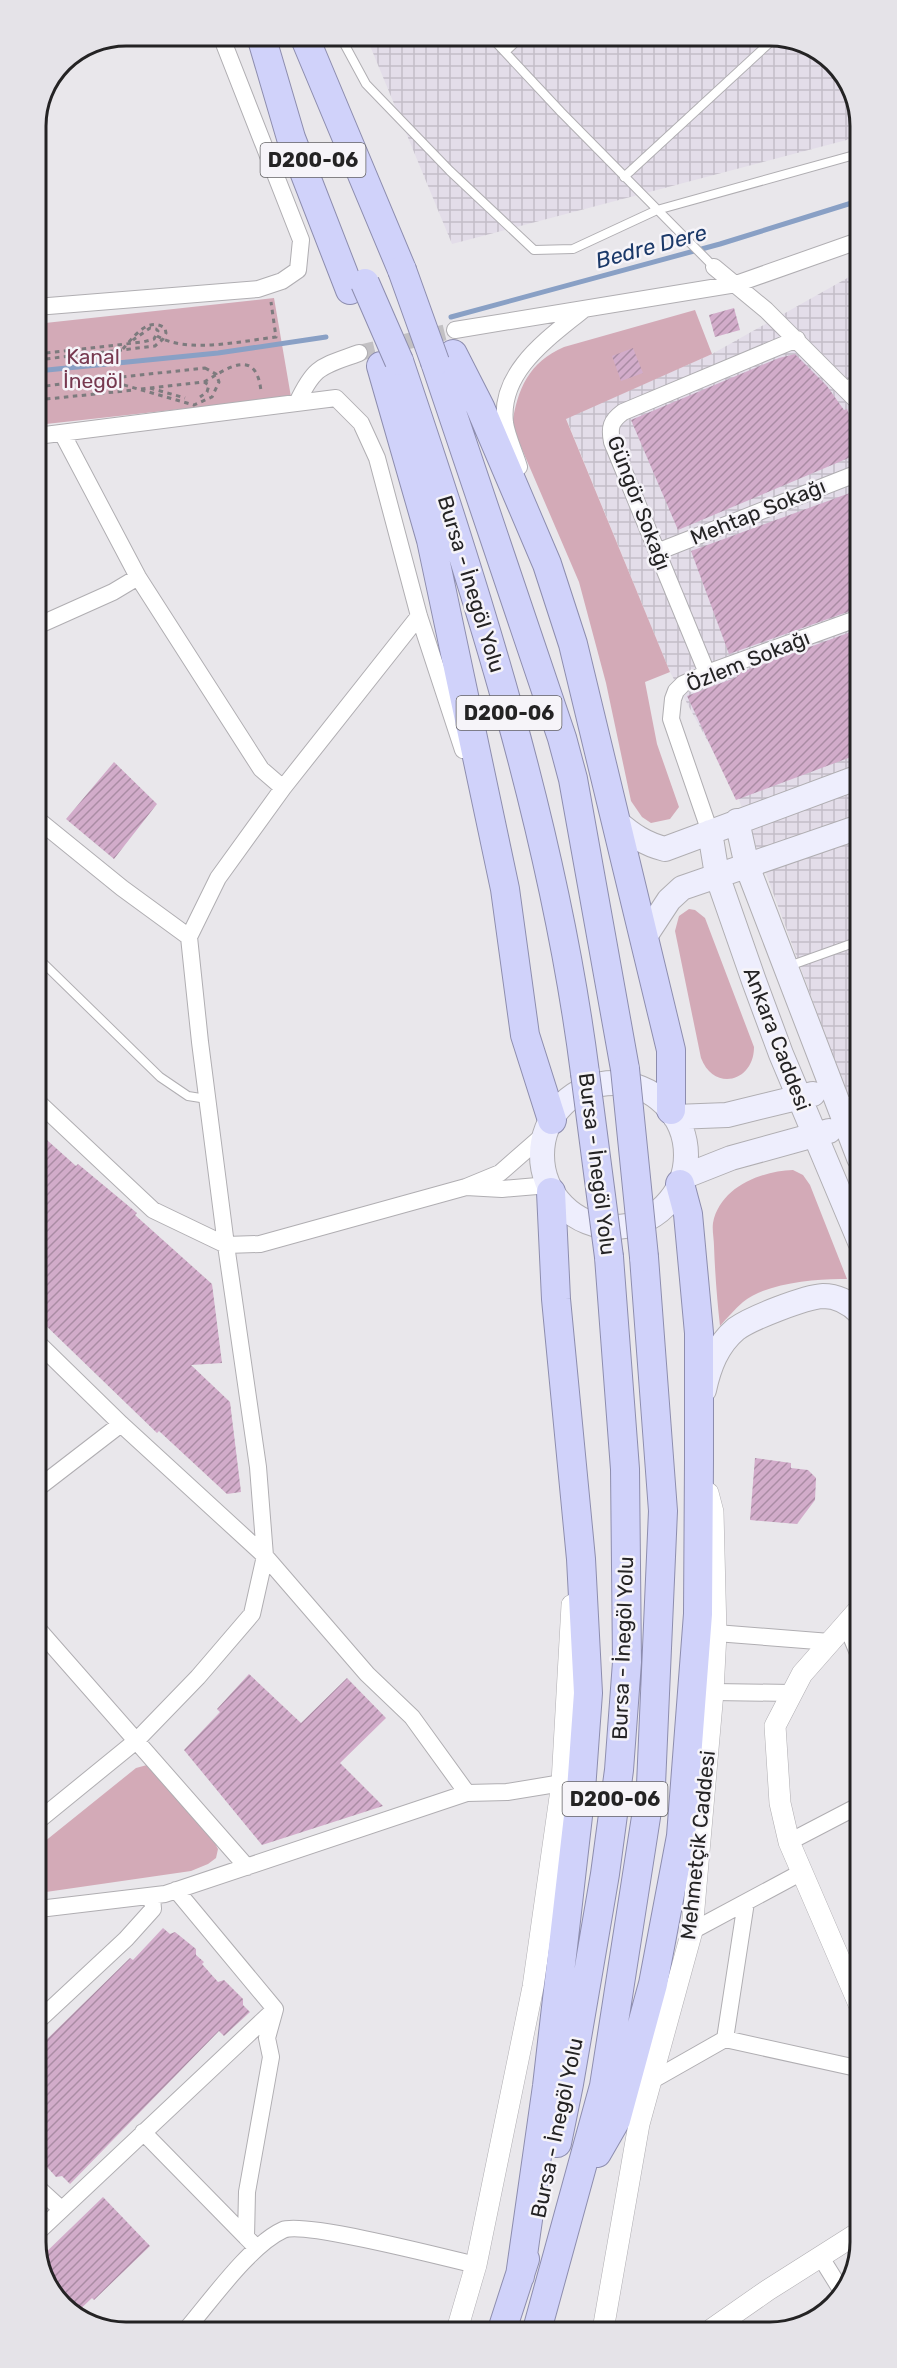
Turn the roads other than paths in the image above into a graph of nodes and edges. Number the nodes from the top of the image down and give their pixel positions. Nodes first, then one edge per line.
1 (225, 46) edge
2 (265, 46) edge
3 (308, 46) edge
4 (345, 46) edge
5 (500, 47) edge
6 (511, 47) edge
7 (765, 47) edge
8 (505, 52) junction
9 (850, 156) edge
10 (624, 177) junction
11 (657, 210) junction
12 (850, 244) edge
13 (714, 267) joint
14 (736, 284) junction
15 (47, 306) edge
16 (584, 309) junction
17 (797, 339) junction
18 (448, 349) junction
19 (380, 360) junction
20 (850, 382) edge
21 (297, 403) junction
22 (62, 433) junction
23 (47, 435) edge
24 (850, 475) edge
25 (541, 549) junction
26 (657, 552) junction
27 (138, 577) junction
28 (419, 616) junction
29 (850, 621) edge
30 (47, 622) edge
31 (707, 673) junction
32 (850, 780) edge
33 (283, 788) junction
34 (737, 821) junction
35 (616, 822) junction
36 (47, 827) edge
37 (850, 830) edge
38 (710, 832) junction
39 (498, 856) junction
40 (747, 866) junction
41 (717, 875) junction
42 (189, 937) junction
43 (644, 938) junction
44 (850, 944) edge
45 (47, 966) edge
46 (787, 967) junction
47 (207, 1099) junction
48 (800, 1099) junction
49 (845, 1104) edge
50 (47, 1110) edge
51 (673, 1114) junction
52 (850, 1123) edge
53 (550, 1125) junction
54 (815, 1135) junction
55 (681, 1180) junction
56 (466, 1187) junction
57 (550, 1188) junction
58 (850, 1218) edge
59 (226, 1245) junction
60 (850, 1304) edge
61 (46, 1351) edge
62 (699, 1413) junction
63 (121, 1424) junction
64 (699, 1460) junction
65 (46, 1482) edge
66 (577, 1518) junction
67 (265, 1556) junction
68 (850, 1619) edge
69 (846, 1624) junction
70 (716, 1633) junction
71 (850, 1634) edge
72 (46, 1638) edge
73 (830, 1642) junction
74 (713, 1692) junction
75 (792, 1693) junction
76 (136, 1741) junction
77 (562, 1783) junction
78 (467, 1793) junction
79 (46, 1814) edge
80 (850, 1815) edge
81 (789, 1842) junction
82 (247, 1867) junction
83 (802, 1872) junction
84 (176, 1890) junction
85 (152, 1897) junction
86 (746, 1902) junction
87 (46, 1908) edge
88 (692, 1931) junction
89 (850, 1983) edge
90 (275, 2009) junction
91 (46, 2013) edge
92 (725, 2039) junction
93 (850, 2067) edge
94 (651, 2080) junction
95 (143, 2132) junction
96 (576, 2188) junction
97 (46, 2195) edge
98 (61, 2209) junction
99 (46, 2224) edge
100 (850, 2238) edge
101 (251, 2242) junction
102 (820, 2256) junction
103 (476, 2265) junction
104 (519, 2276) junction
105 (838, 2284) edge
106 (192, 2321) edge
107 (459, 2322) edge
108 (505, 2322) edge
109 (539, 2322) edge
110 (604, 2322) edge
111 (722, 2322) edge

1 - 15 street
2 - 19 highway, Bursa - İnegöl Yolu / D200-06, bridge
3 - 18 highway, Bursa - İnegöl Yolu / D200-06, bridge
4 - 11 lane
5 - 8 lane
6 - 8 lane
7 - 10 lane
8 - 10 lane
9 - 11 lane
10 - 11 lane
11 - 13 lane
12 - 14 street
13 - 14 street
14 - 16 street
14 - 17 street
16 - 18 street
16 - 25 street
17 - 20 street
17 - 26 street, Güngör Sokağı
18 - 25 highway
18 - 96 highway, Bursa - İnegöl Yolu / D200-06, bridge
19 - 21 street
19 - 39 highway
19 - 104 highway, Bursa - İnegöl Yolu / D200-06, bridge
21 - 22 street
21 - 28 street
22 - 23 street
22 - 27 street
24 - 26 street, Mehtap Sokağı
25 - 35 highway
26 - 31 street, Güngör Sokağı
27 - 30 street
27 - 33 street
28 - 33 street
28 - 39 street
29 - 31 street, Özlem Sokağı
31 - 38 street, Özlem Sokağı
32 - 34 main road
33 - 42 street
34 - 38 main road
34 - 40 main road, Ankara Caddesi
35 - 38 main road
35 - 43 highway
36 - 42 street
37 - 40 main road
38 - 41 main road, Ankara Caddesi
39 - 53 highway
40 - 41 main road
40 - 46 main road, Ankara Caddesi
41 - 43 main road
41 - 48 main road, Ankara Caddesi
42 - 47 street
43 - 51 highway
44 - 46 lane
45 - 47 lane
46 - 49 main road, Ankara Caddesi
47 - 59 street
48 - 49 main road
48 - 51 main road
48 - 54 main road, Ankara Caddesi
49 - 52 main road, Ankara Caddesi
49 - 54 main road
50 - 59 street
51 - 53 main road
51 - 55 main road
53 - 56 street
53 - 57 main road
54 - 55 main road
54 - 58 main road, Ankara Caddesi
55 - 57 main road
55 - 62 highway
56 - 57 street
56 - 59 street
57 - 66 highway
59 - 67 street
60 - 62 main road
61 - 63 street
62 - 64 highway
63 - 65 street
63 - 67 street
64 - 70 street, Mehmetçik Caddesi
64 - 96 highway
66 - 77 street
66 - 104 highway
67 - 76 street
67 - 78 street
68 - 69 street
69 - 71 street
69 - 73 street
70 - 73 street
70 - 74 street, Mehmetçik Caddesi
72 - 76 street
73 - 75 street
74 - 75 street
74 - 88 street, Mehmetçik Caddesi
75 - 81 street
76 - 79 street
76 - 82 street
77 - 78 street
77 - 103 street
78 - 82 street
80 - 81 street
81 - 83 street
82 - 84 street
83 - 86 street
83 - 89 street
84 - 85 street
84 - 90 street
85 - 87 street
85 - 91 street
86 - 88 street
86 - 92 street
88 - 94 street, Mehmetçik Caddesi
90 - 95 street
90 - 101 street
92 - 93 street
92 - 94 street
94 - 110 street, Mehmetçik Caddesi
95 - 98 street
95 - 101 street
96 - 109 highway, Bursa - İnegöl Yolu / D200-06
97 - 98 street
98 - 99 street
100 - 102 street
101 - 103 street
101 - 106 street
102 - 105 street
102 - 111 street
103 - 107 street
104 - 108 highway, Bursa - İnegöl Yolu / D200-06

